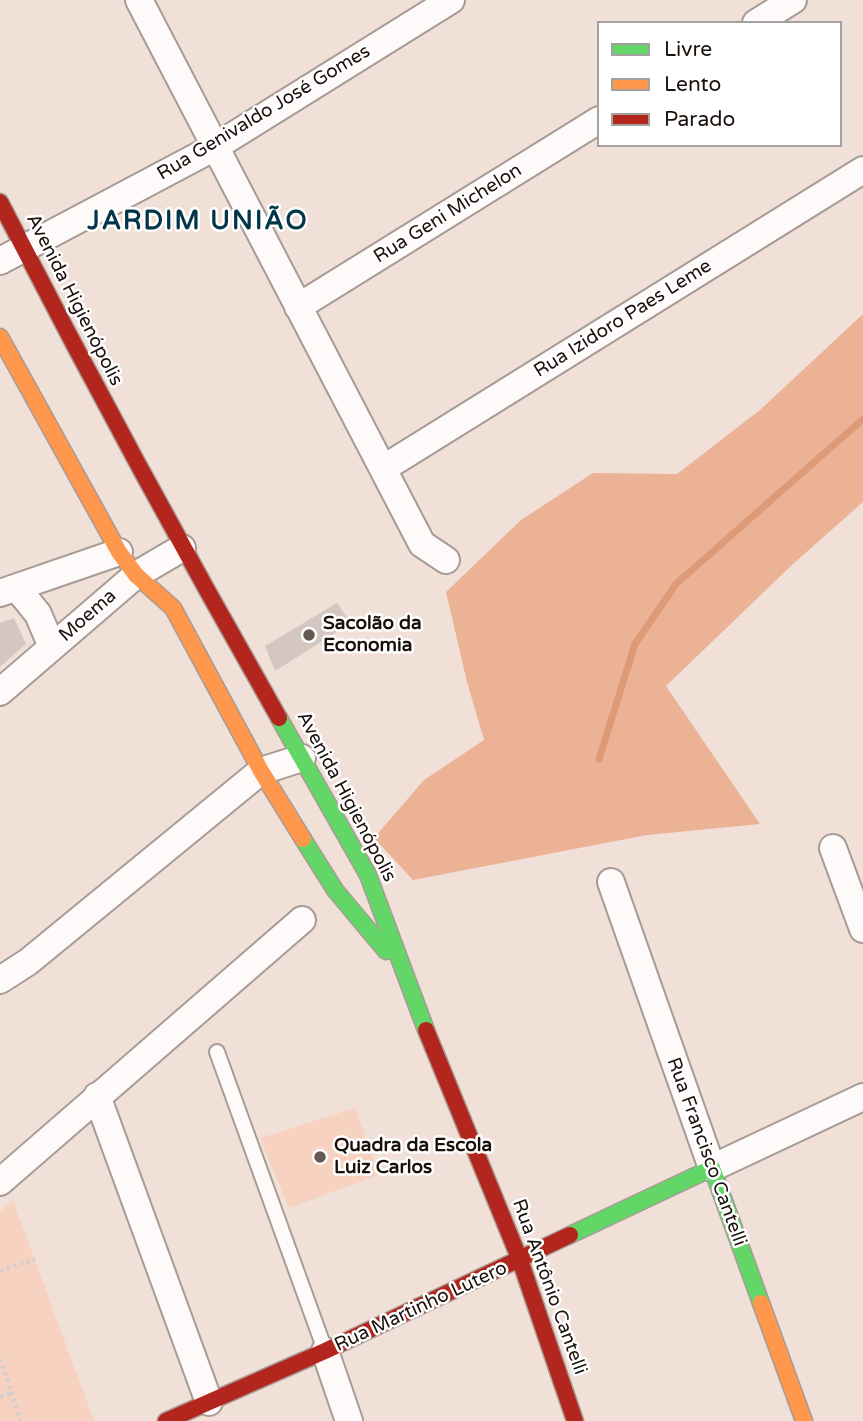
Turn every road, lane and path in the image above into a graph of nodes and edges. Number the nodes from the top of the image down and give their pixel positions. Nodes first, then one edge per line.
1 (139, 0) edge
2 (451, 0) edge
3 (793, 0) edge
4 (759, 21) edge
5 (597, 121) edge
6 (215, 147) junction
7 (863, 170) edge
8 (0, 202) edge
9 (24, 248) junction
10 (0, 261) edge
11 (298, 307) junction
12 (0, 337) edge
13 (11, 358) edge
14 (384, 468) junction
15 (182, 548) junction
16 (119, 552) junction
17 (446, 561) dead end
18 (136, 575) junction
19 (8, 591) edge
20 (52, 647) junction
21 (0, 692) edge
22 (302, 758) junction
23 (261, 771) junction
24 (833, 848) dead end
25 (611, 882) dead end
26 (302, 920) dead end
27 (863, 929) edge
28 (403, 973) junction
29 (0, 980) edge
30 (217, 1052) dead end
31 (97, 1096) junction
32 (863, 1097) edge
33 (712, 1168) junction
34 (0, 1182) edge
35 (35, 1259) dead end
36 (520, 1260) junction
37 (0, 1271) edge
38 (325, 1352) junction
39 (0, 1359) edge
40 (12, 1393) junction
41 (0, 1398) edge
42 (209, 1402) junction
43 (21, 1421) edge
44 (166, 1421) edge
45 (349, 1421) edge
46 (575, 1421) edge
47 (804, 1421) edge

1 - 6 street
2 - 6 street, Rua Genivaldo José Gomes
3 - 4 street
5 - 11 street, Rua Geni Michelon
6 - 9 street, Rua Genivaldo José Gomes
6 - 11 street
7 - 14 street, Rua Izidoro Paes Leme
8 - 9 main road, Avenida Higienópolis
9 - 10 street, Rua Genivaldo José Gomes
9 - 15 main road, Avenida Higienópolis
11 - 14 street
12 - 13 main road
13 - 16 main road
14 - 17 street
15 - 18 street, Moema
15 - 22 main road, Avenida Higienópolis
16 - 18 main road
16 - 19 street
18 - 20 street, Moema
18 - 23 main road
19 - 20 street
20 - 21 street, Moema
22 - 23 street
22 - 28 main road, Avenida Higienópolis
23 - 28 main road
23 - 29 street
24 - 27 street
25 - 33 street, Rua Francisco Cantelli
26 - 31 street
28 - 36 main road, Rua Antônio Cantelli
30 - 38 lane
31 - 34 street
31 - 42 street
32 - 33 street, Rua Martinho Lutero
33 - 36 main road, Rua Martinho Lutero
33 - 47 main road, Rua Francisco Cantelli
35 - 37 path
36 - 38 main road, Rua Martinho Lutero
36 - 46 main road, Rua Antônio Cantelli
38 - 42 main road, Rua Martinho Lutero
38 - 45 street
39 - 40 path
40 - 41 path
40 - 43 path
42 - 44 main road, Rua Martinho Lutero

